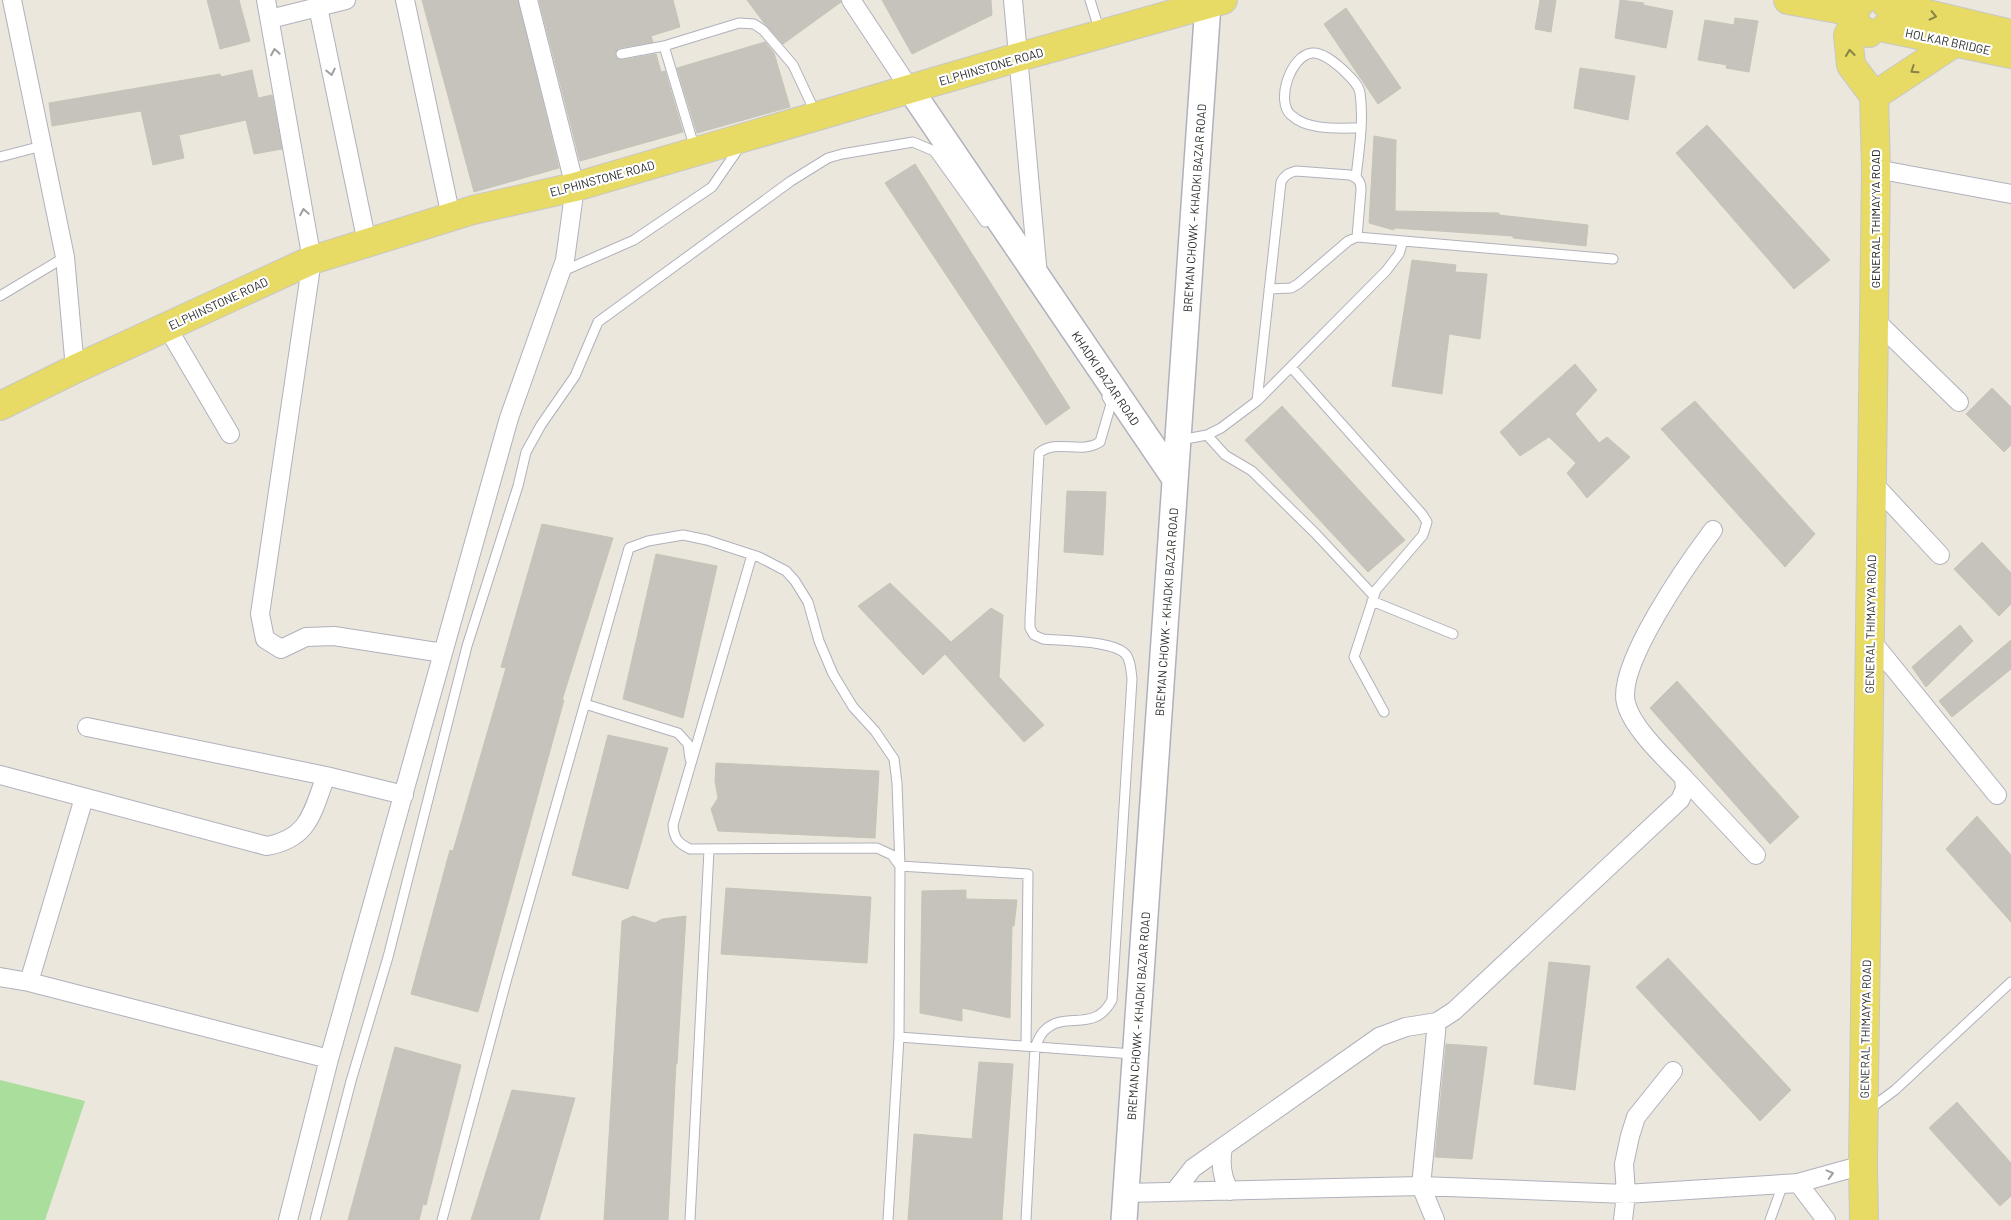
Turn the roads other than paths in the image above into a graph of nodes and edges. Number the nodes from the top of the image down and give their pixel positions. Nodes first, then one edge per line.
1 (12, 0) edge
2 (266, 0) edge
3 (346, 0) edge
4 (405, 0) edge
5 (528, 0) edge
6 (851, 0) edge
7 (1013, 0) edge
8 (1090, 0) edge
9 (1788, 0) edge
10 (1198, 4) edge
11 (318, 7) junction
12 (1870, 14) edge
13 (270, 19) junction
14 (1101, 34) junction
15 (2011, 34) edge
16 (1954, 43) junction
17 (664, 46) junction
18 (621, 54) dead end
19 (2011, 54) edge
20 (1019, 57) junction
21 (910, 89) junction
22 (1869, 89) junction
23 (816, 116) junction
24 (1361, 128) junction
25 (746, 137) junction
26 (42, 146) junction
27 (696, 152) junction
28 (0, 157) edge
29 (1876, 169) junction
30 (1356, 177) junction
31 (575, 187) junction
32 (2011, 194) edge
33 (450, 217) junction
34 (993, 233) dead end
35 (1357, 237) junction
36 (1403, 241) junction
37 (367, 243) junction
38 (64, 257) junction
39 (1613, 259) dead end
40 (312, 260) junction
41 (561, 272) junction
42 (1038, 277) junction
43 (1269, 289) junction
44 (0, 296) edge
45 (1874, 319) junction
46 (167, 326) junction
47 (1291, 367) junction
48 (75, 368) junction
49 (1100, 387) dead end
50 (1256, 401) junction
51 (1959, 402) dead end
52 (0, 406) edge
53 (230, 434) dead end
54 (1207, 435) junction
55 (1178, 440) junction
56 (1175, 479) junction
57 (1872, 482) junction
58 (1713, 530) dead end
59 (752, 555) junction
60 (1940, 555) dead end
61 (1373, 598) junction
62 (1453, 634) dead end
63 (1870, 640) junction
64 (444, 654) junction
65 (584, 704) junction
66 (1384, 712) dead end
67 (87, 727) dead end
68 (691, 762) junction
69 (0, 775) edge
70 (326, 776) junction
71 (1684, 778) junction
72 (404, 795) junction
73 (1997, 796) dead end
74 (84, 798) junction
75 (709, 850) junction
76 (1756, 855) dead end
77 (900, 866) junction
78 (0, 977) edge
79 (29, 982) junction
80 (2011, 982) edge
81 (1437, 1022) junction
82 (899, 1036) junction
83 (1030, 1046) junction
84 (1135, 1054) junction
85 (329, 1059) junction
86 (1673, 1070) dead end
87 (1864, 1113) junction
88 (1223, 1147) junction
89 (1863, 1165) junction
90 (1790, 1183) junction
91 (1421, 1186) junction
92 (1230, 1190) junction
93 (1175, 1191) junction
94 (1125, 1193) junction
95 (1626, 1194) junction
96 (288, 1220) edge
97 (315, 1220) edge
98 (442, 1220) edge
99 (690, 1220) edge
100 (888, 1220) edge
101 (1026, 1220) edge
102 (1124, 1220) edge
103 (1435, 1220) edge
104 (1623, 1220) edge
105 (1770, 1220) edge
106 (1826, 1220) edge
107 (1864, 1220) edge

1 - 26 street
2 - 13 street
3 - 11 street
4 - 33 street
5 - 31 street
6 - 21 street
7 - 20 street, KHADKI BAZAR ROAD
8 - 14 lane
9 - 12 main road
10 - 14 main road, ELPHINSTONE ROAD
10 - 55 main road, BREMAN CHOWK - KHADKI BAZAR ROAD
11 - 13 street
11 -> 37 street
12 -> 15 main road
12 - 16 main road, HOLKAR BRIDGE
12 - 22 main road
40 -> 13 street
14 - 20 main road, ELPHINSTONE ROAD
16 - 19 main road, HOLKAR BRIDGE
16 -> 22 main road
17 - 18 lane
17 - 23 lane
17 - 27 lane
20 - 21 main road, ELPHINSTONE ROAD
20 - 42 street, KHADKI BAZAR ROAD
21 - 23 main road, ELPHINSTONE ROAD
21 - 42 main road, KHADKI BAZAR ROAD
22 - 29 main road, GENERAL THIMAYYA ROAD
23 - 25 main road, ELPHINSTONE ROAD
24 - 24 lane
24 - 30 lane
25 - 27 main road, ELPHINSTONE ROAD
25 - 41 lane
26 - 28 lane
26 - 38 street
27 - 31 main road, ELPHINSTONE ROAD
29 - 32 street
29 - 45 main road, GENERAL THIMAYYA ROAD
30 - 35 lane
30 - 43 lane
31 - 33 main road, ELPHINSTONE ROAD
31 - 41 street
33 - 37 main road, ELPHINSTONE ROAD
34 - 97 lane
35 - 36 lane
35 - 43 lane
36 - 39 lane
36 - 47 lane
37 - 40 main road, ELPHINSTONE ROAD
38 - 44 lane
38 - 48 street
40 - 46 main road, ELPHINSTONE ROAD
40 - 64 street
41 - 64 street
42 - 56 main road, KHADKI BAZAR ROAD
43 - 50 lane
45 - 51 street
45 - 57 main road, GENERAL THIMAYYA ROAD
46 - 48 main road, ELPHINSTONE ROAD
46 - 53 street
47 - 50 lane
47 - 61 lane
48 - 52 main road, ELPHINSTONE ROAD
49 - 83 lane
50 - 54 lane
54 - 55 lane
54 - 61 lane
55 - 56 main road, BREMAN CHOWK - KHADKI BAZAR ROAD
56 - 84 main road, BREMAN CHOWK - KHADKI BAZAR ROAD
57 - 60 street
57 - 63 main road, GENERAL THIMAYYA ROAD
58 - 71 street
59 - 65 lane
59 - 68 lane
59 - 77 lane
61 - 62 lane
61 - 66 lane
63 - 73 street
63 - 87 main road, GENERAL THIMAYYA ROAD
64 - 72 street
65 - 68 lane
65 - 98 lane
67 - 70 street
68 - 75 lane
69 - 74 street
70 - 72 street
70 - 74 street
71 - 76 street
71 - 81 street
72 - 85 street
74 - 79 street
75 - 77 lane
75 - 99 lane
77 - 82 lane
77 - 83 lane
78 - 79 street
79 - 85 street
80 - 87 lane
81 - 88 street
81 - 91 street
82 - 83 lane
82 - 100 lane
83 - 84 lane
83 - 101 lane
84 - 94 main road, BREMAN CHOWK - KHADKI BAZAR ROAD
85 - 96 street
86 - 95 street
87 - 89 main road, GENERAL THIMAYYA ROAD
88 - 92 street
88 - 93 street
90 -> 89 street
89 - 107 main road, GENERAL THIMAYYA ROAD
90 - 95 street
90 - 105 lane
90 - 106 street
91 - 92 street
91 - 95 street
91 - 103 street
92 - 93 street
93 - 94 street
94 - 102 main road, BREMAN CHOWK - KHADKI BAZAR ROAD
95 - 104 street

